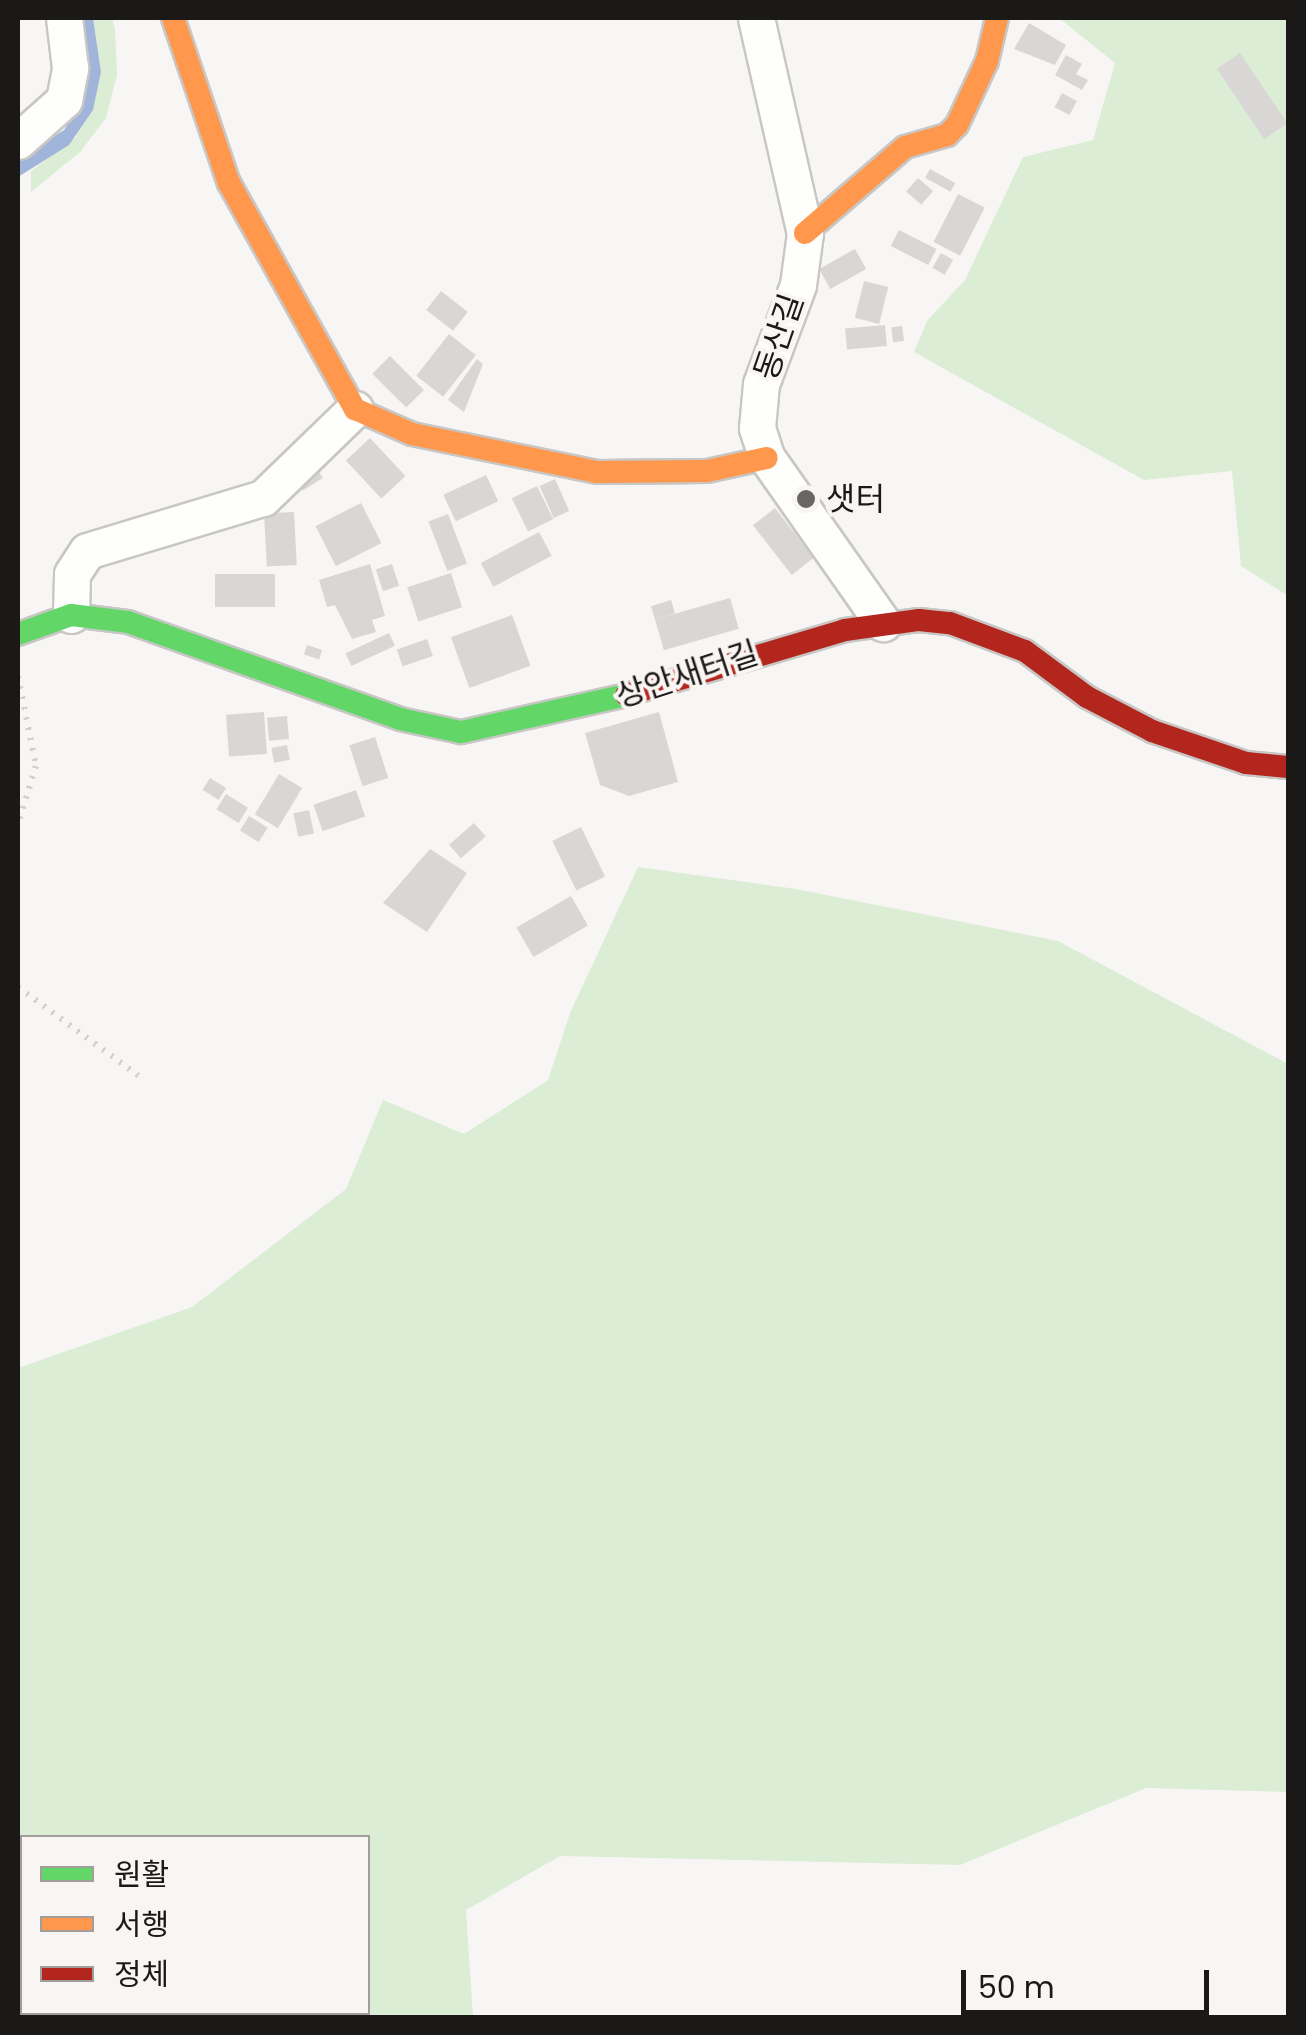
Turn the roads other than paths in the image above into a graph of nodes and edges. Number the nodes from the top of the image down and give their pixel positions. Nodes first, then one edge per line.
1 (64, 18) edge
2 (173, 18) edge
3 (756, 18) edge
4 (997, 18) edge
5 (18, 141) edge
6 (805, 233) junction
7 (355, 408) junction
8 (767, 458) junction
9 (71, 615) junction
10 (882, 623) junction
11 (18, 634) edge
12 (1288, 767) edge

1 - 5 street
2 - 7 street
3 - 6 street, 동산길
4 - 6 street
6 - 8 street, 동산길
7 - 8 street
7 - 9 street
8 - 10 street, 동산길
9 - 10 street, 상안새터길
9 - 11 street, 상안새터길
10 - 12 street, 상안새터길

